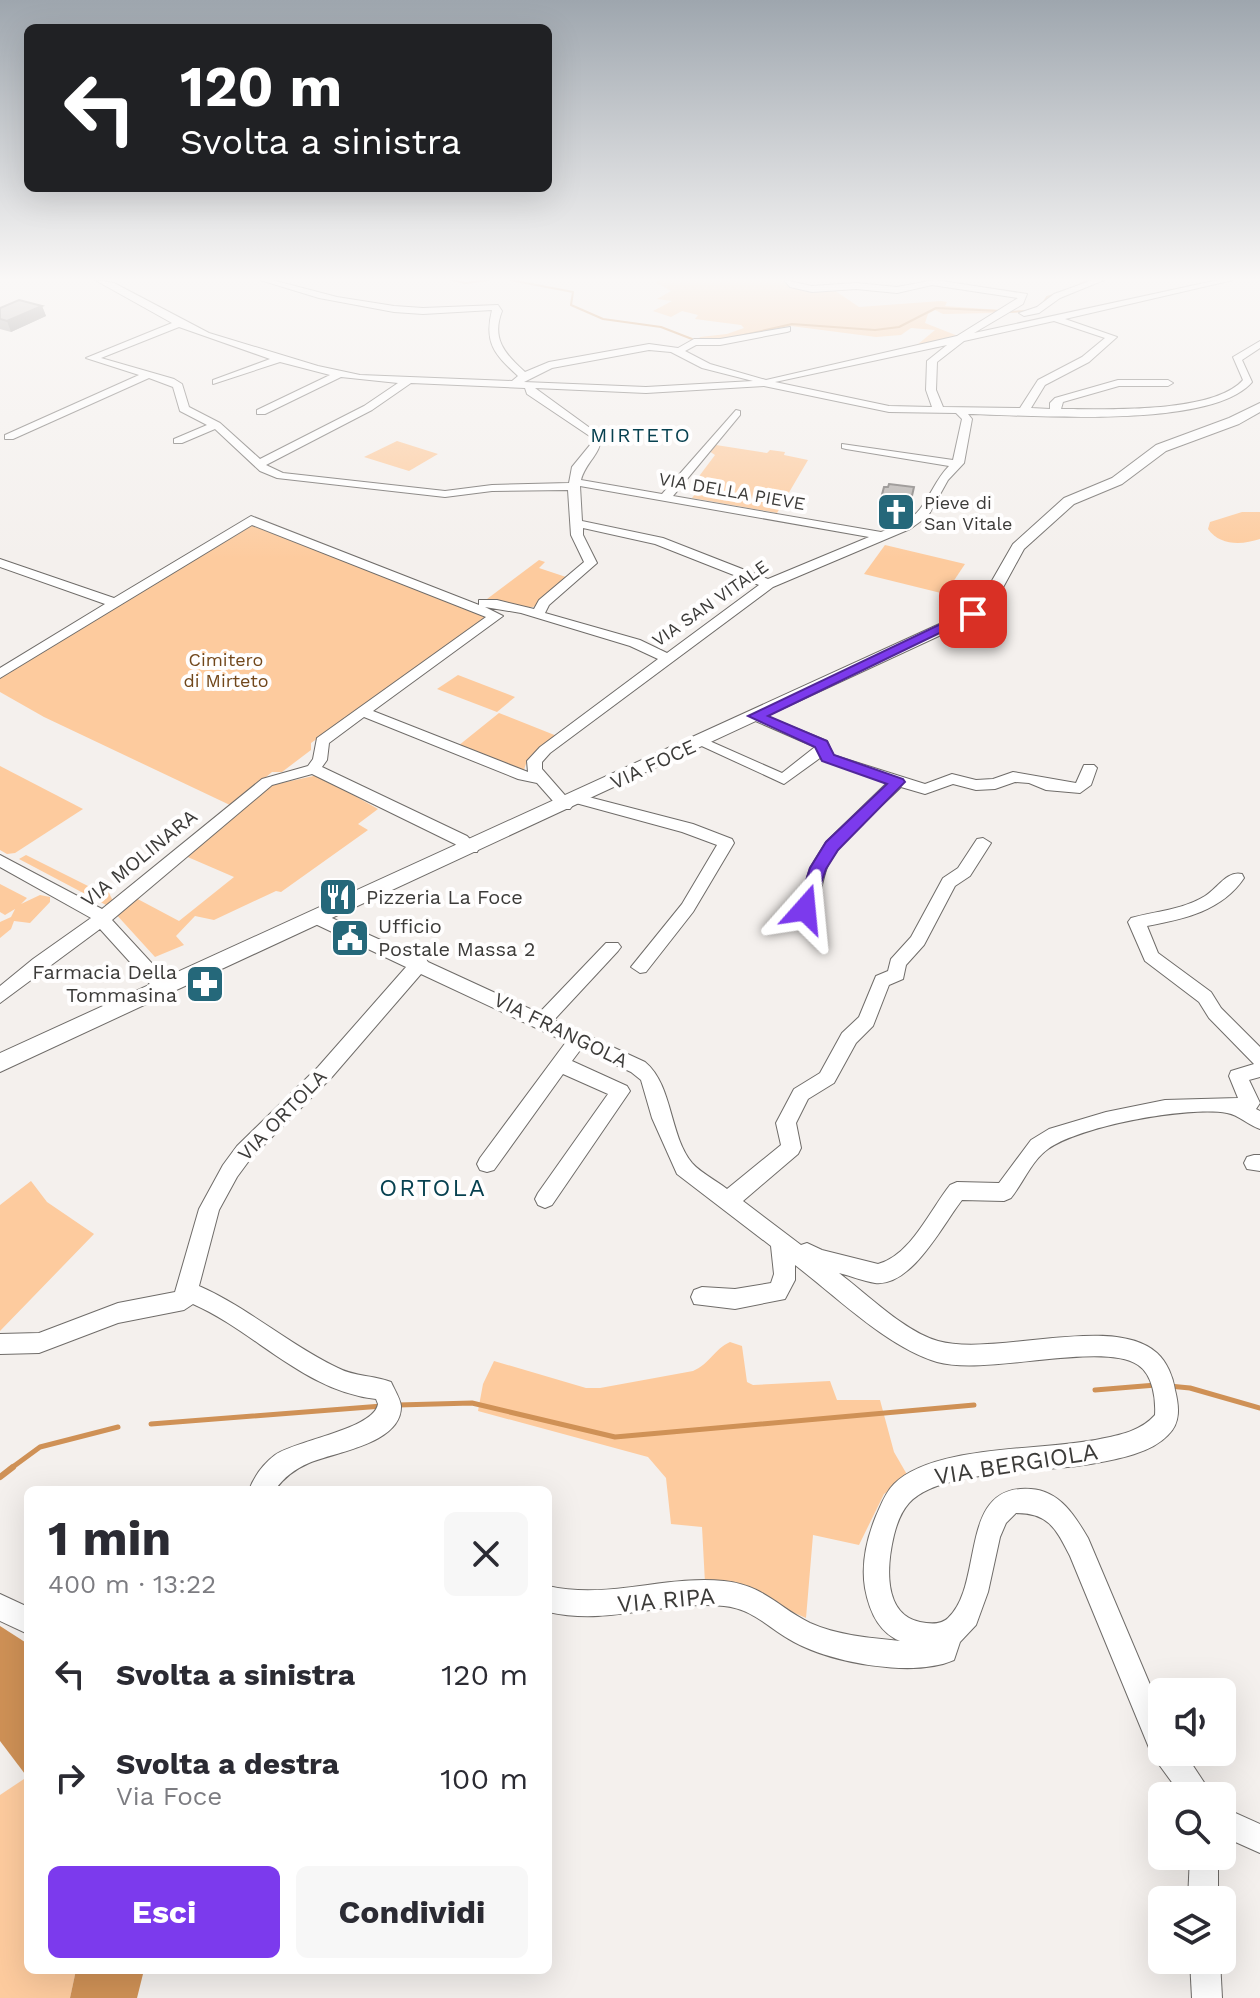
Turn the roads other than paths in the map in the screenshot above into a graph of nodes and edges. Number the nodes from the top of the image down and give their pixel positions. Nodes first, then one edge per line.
1 (142, 373) edge
2 (241, 373) edge
3 (519, 373) edge
4 (537, 373) edge
5 (733, 373) edge
6 (804, 373) edge
7 (931, 373) edge
8 (1052, 373) edge
9 (1244, 373) edge
10 (340, 374) joint
11 (148, 375) junction
12 (408, 381) junction
13 (526, 381) junction
14 (217, 382) dead end
15 (766, 382) junction
16 (1260, 407) edge
17 (938, 408) junction
18 (1168, 410) junction
19 (960, 411) junction
20 (1024, 411) junction
21 (261, 412) dead end
22 (1056, 412) junction
23 (736, 413) dead end
24 (216, 425) junction
25 (9, 437) dead end
26 (178, 441) dead end
27 (846, 446) dead end
28 (260, 464) junction
29 (957, 464) junction
30 (575, 484) junction
31 (666, 497) junction
32 (576, 523) junction
33 (882, 536) junction
34 (4, 568) edge
35 (768, 584) junction
36 (113, 602) junction
37 (478, 607) junction
38 (539, 612) junction
39 (667, 658) junction
40 (0, 674) edge
41 (364, 712) junction
42 (756, 716) junction
43 (700, 742) junction
44 (823, 748) junction
45 (1089, 768) dead end
46 (313, 769) junction
47 (538, 778) junction
48 (897, 782) junction
49 (571, 802) junction
50 (983, 843) dead end
51 (471, 848) junction
52 (0, 860) edge
53 (1236, 878) dead end
54 (805, 909) dead end
55 (103, 918) junction
56 (317, 918) junction
57 (612, 947) dead end
58 (420, 963) junction
59 (640, 967) dead end
60 (164, 988) junction
61 (0, 996) edge
62 (541, 1022) junction
63 (579, 1038) junction
64 (1260, 1059) edge
65 (0, 1063) edge
66 (560, 1064) junction
67 (1260, 1070) edge
68 (1234, 1106) junction
69 (1260, 1121) edge
70 (487, 1164) dead end
71 (545, 1199) dead end
72 (728, 1201) junction
73 (780, 1239) junction
74 (186, 1291) junction
75 (702, 1297) dead end
76 (0, 1344) edge
77 (264, 1486) edge
78 (552, 1600) edge
79 (0, 1607) edge
80 (24, 1619) edge
81 (949, 1635) junction
82 (1148, 1712) edge
83 (1236, 1828) edge
84 (1260, 1839) edge
85 (1206, 1974) edge
86 (1207, 1998) edge

1 - 11 street
2 - 14 street
3 - 13 street
4 - 13 street
5 - 15 street
6 - 15 street
7 - 17 street
8 - 20 street
9 - 18 street
10 - 12 street
10 - 21 street
11 - 24 street
11 - 25 street
12 - 13 street
12 - 28 street
13 - 15 street
13 - 30 street
15 - 17 street
16 - 42 main road, VIA FOCE
17 - 19 street
18 - 22 street
18 - 22 street
19 - 20 street
19 - 29 street, VIA SAN VITALE
20 - 22 street
23 - 31 street
24 - 26 street
24 - 28 street
27 - 29 street
28 - 30 street, VIA DELLA PIEVE
29 - 33 street, VIA SAN VITALE
30 - 31 street, VIA DELLA PIEVE
30 - 32 street
31 - 33 street, VIA DELLA PIEVE
32 - 35 street
32 - 38 street
33 - 35 street, VIA SAN VITALE
34 - 36 street
35 - 39 street, VIA SAN VITALE
36 - 37 street
36 - 40 street
37 - 38 street
37 - 41 street
38 - 39 street
39 - 47 street, VIA SAN VITALE
41 - 46 street
41 - 47 street
42 - 43 main road, VIA FOCE
42 - 44 street
43 - 44 street
43 - 49 main road, VIA FOCE
44 - 48 street
45 - 48 street
46 - 51 street
46 - 55 street, VIA MOLINARA
47 - 49 street
48 - 54 street
49 - 51 main road, VIA FOCE
49 - 59 street
50 - 72 street
51 - 56 main road, VIA FOCE
52 - 55 street
53 - 64 street
55 - 60 street
55 - 61 street, VIA MOLINARA
56 - 58 street, VIA FRANGOLA
56 - 60 main road, VIA FOCE
57 - 62 street
58 - 62 street, VIA FRANGOLA
58 - 74 street, VIA ORTOLA
60 - 65 main road, VIA FOCE
62 - 63 street, VIA FRANGOLA
63 - 66 street
63 - 72 street, VIA FRANGOLA
66 - 70 street
66 - 71 street
67 - 68 street
68 - 69 street
68 - 73 street
72 - 73 street, VIA FRANGOLA
73 - 75 street
73 - 81 street, VIA BERGIOLA
74 - 76 street
74 - 77 street
78 - 81 street, VIA RIPA
79 - 80 street
81 - 82 street, VIA BERGIOLA
83 - 84 street
85 - 86 street

